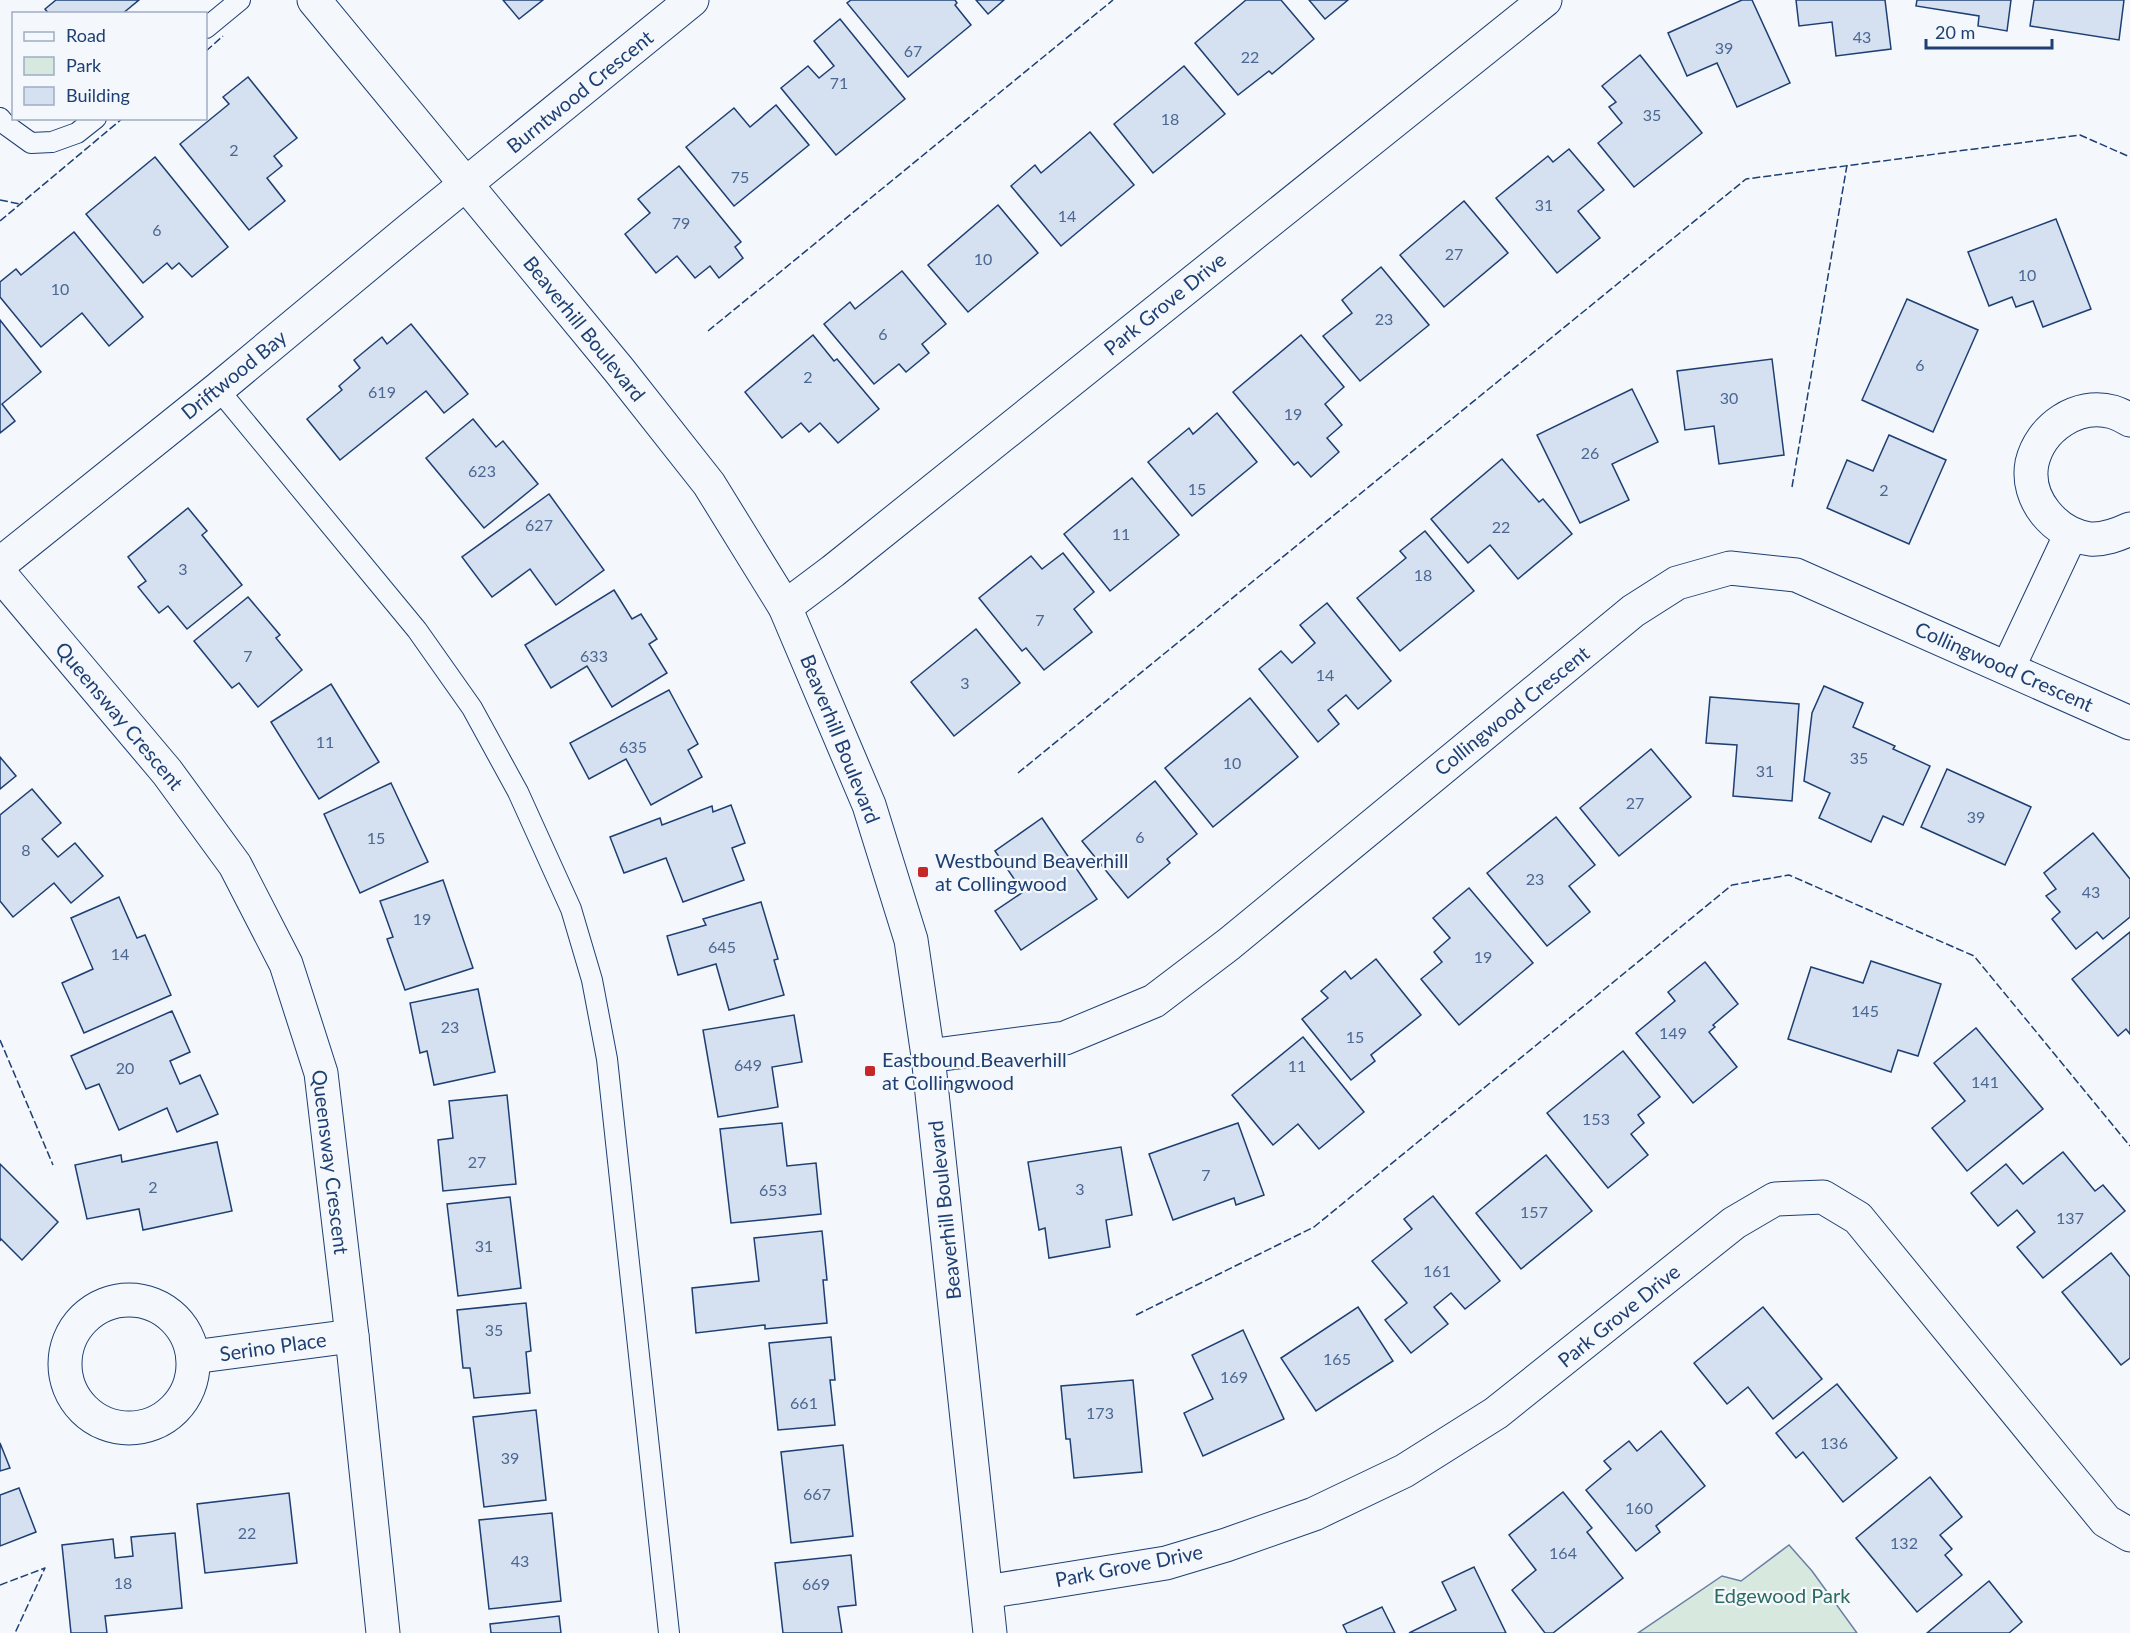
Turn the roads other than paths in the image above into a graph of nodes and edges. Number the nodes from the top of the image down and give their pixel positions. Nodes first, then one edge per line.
1 (240, 0) edge
2 (314, 0) edge
3 (692, 0) edge
4 (1545, 0) edge
5 (207, 27) edge
6 (0, 118) edge
7 (94, 120) edge
8 (467, 184) junction
9 (218, 389) junction
10 (2130, 420) edge
11 (2130, 529) edge
12 (2071, 534) junction
13 (0, 564) edge
14 (0, 574) edge
15 (785, 607) junction
16 (2008, 668) junction
17 (2130, 723) edge
18 (928, 1056) junction
19 (352, 1336) junction
20 (194, 1358) dead end
21 (2130, 1535) edge
22 (986, 1592) junction
23 (383, 1633) edge
24 (669, 1633) edge
25 (990, 1633) edge

1 - 5 lane
2 - 8 street, Beaverhill Boulevard
3 - 8 street, Burntwood Crescent
4 - 15 street, Park Grove Drive
6 - 7 lane
8 - 9 street, Driftwood Bay
8 - 15 street, Beaverhill Boulevard
9 - 13 street, Driftwood Bay
9 - 24 lane
10 - 12 street
11 - 12 street
12 - 16 street
14 - 19 street, Queensway Crescent
15 - 18 street, Beaverhill Boulevard
16 - 17 street, Collingwood Crescent
16 - 18 street, Collingwood Crescent
18 - 22 street, Beaverhill Boulevard
19 - 20 street, Serino Place
19 - 23 street, Queensway Crescent
21 - 22 street, Park Grove Drive
22 - 25 street, Beaverhill Boulevard

